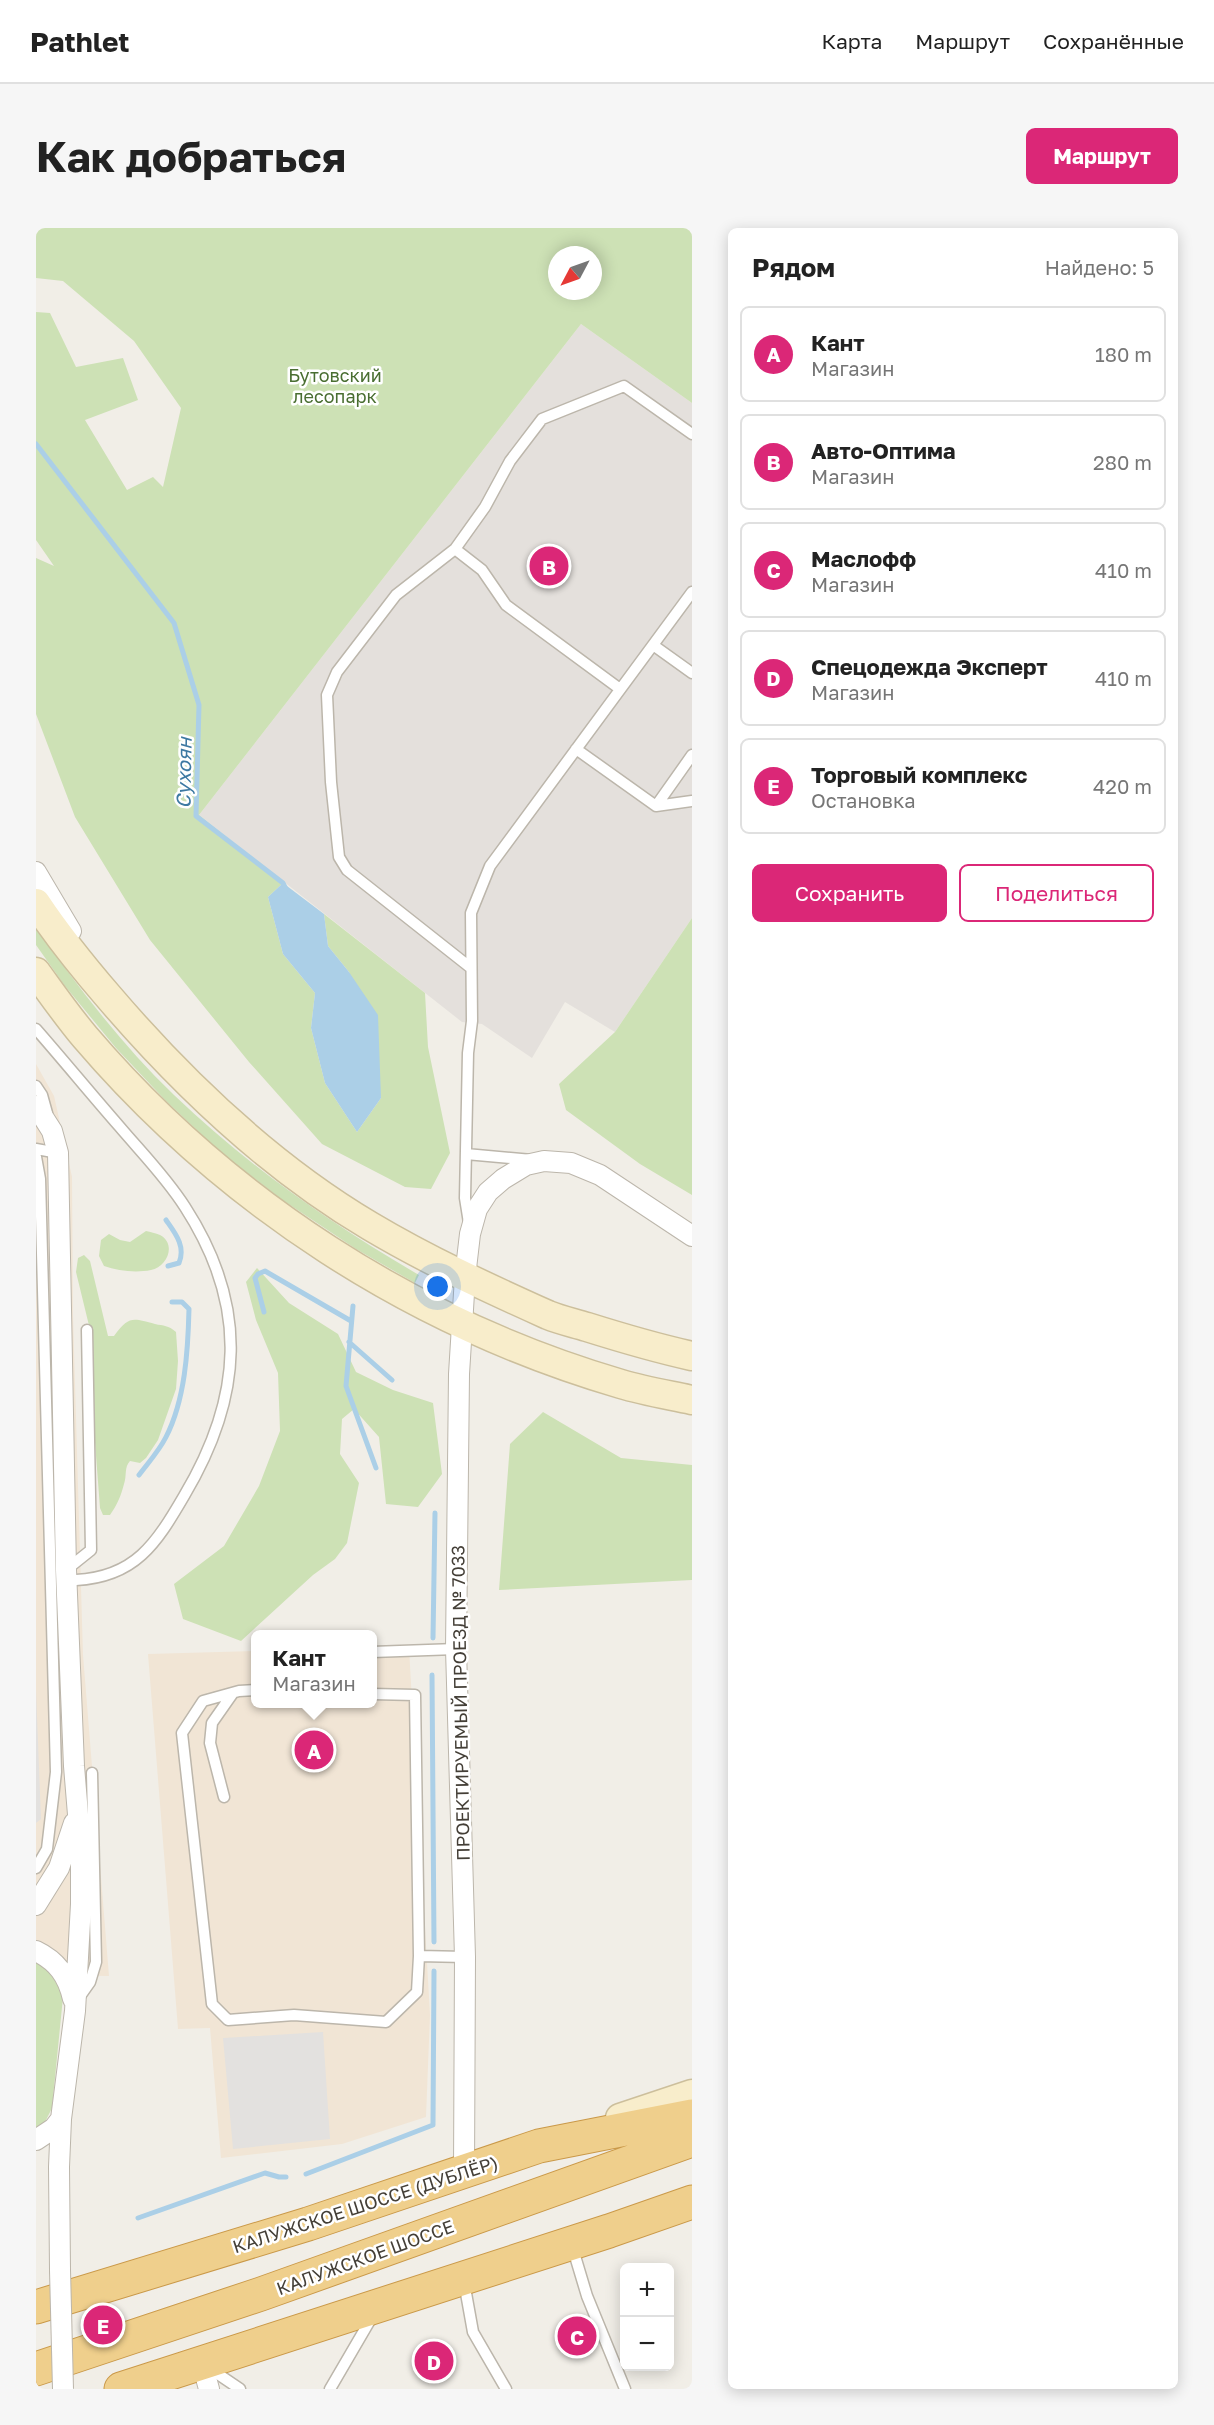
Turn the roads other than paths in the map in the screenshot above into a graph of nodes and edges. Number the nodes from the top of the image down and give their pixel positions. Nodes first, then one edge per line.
1 (692, 434) edge
2 (455, 549) junction
3 (692, 592) edge
4 (653, 645) junction
5 (692, 673) edge
6 (620, 689) junction
7 (576, 749) junction
8 (692, 755) edge
9 (692, 801) edge
10 (656, 806) junction
11 (36, 872) edge
12 (36, 903) edge
13 (471, 968) junction
14 (36, 972) edge
15 (36, 981) edge
16 (110, 998) junction
17 (36, 1029) edge
18 (84, 1036) junction
19 (36, 1086) edge
20 (36, 1106) edge
21 (52, 1131) junction
22 (36, 1149) edge
23 (57, 1153) junction
24 (466, 1154) junction
25 (36, 1157) edge
26 (544, 1161) junction
27 (470, 1234) junction
28 (692, 1236) edge
29 (465, 1277) junction
30 (462, 1325) junction
31 (87, 1330) dead end
32 (692, 1356) edge
33 (692, 1400) edge
34 (71, 1575) junction
35 (456, 1649) junction
36 (377, 1652) edge
37 (251, 1691) edge
38 (233, 1693) junction
39 (377, 1694) edge
40 (92, 1773) dead end
41 (224, 1797) dead end
42 (77, 1815) junction
43 (36, 1868) edge
44 (36, 1905) edge
45 (36, 1951) edge
46 (418, 1956) junction
47 (465, 1957) junction
48 (76, 2006) junction
49 (692, 2094) edge
50 (692, 2116) edge
51 (61, 2119) junction
52 (36, 2140) edge
53 (692, 2140) edge
54 (538, 2146) junction
55 (464, 2172) junction
56 (692, 2202) edge
57 (692, 2216) edge
58 (609, 2231) junction
59 (571, 2243) junction
60 (463, 2278) junction
61 (379, 2305) junction
62 (36, 2307) edge
63 (36, 2369) edge
64 (205, 2376) edge
65 (63, 2389) edge
66 (121, 2389) edge
67 (240, 2389) edge
68 (330, 2389) edge
69 (506, 2389) edge
70 (625, 2389) edge

1 - 2 lane
2 - 6 lane
2 - 13 lane
3 - 4 lane
4 - 5 lane
4 - 6 lane
6 - 7 lane
7 - 10 lane
7 - 13 lane
8 - 10 lane
9 - 10 lane
11 - 16 street
12 - 16 main road
13 - 24 lane
14 - 18 main road
15 - 18 street
16 - 29 main road
17 - 34 lane
18 - 30 main road
19 - 21 lane
20 - 21 street
21 - 23 street
22 - 23 lane
23 - 34 street
24 - 26 lane
24 - 27 lane
25 - 43 lane
26 - 27 street, ПРОЕКТИРУЕМЫЙ ПРОЕЗД № 7033
26 - 28 street
27 - 29 street, ПРОЕКТИРУЕМЫЙ ПРОЕЗД № 7033
29 - 30 street, ПРОЕКТИРУЕМЫЙ ПРОЕЗД № 7033
29 - 32 main road
30 - 33 main road
30 - 35 street, ПРОЕКТИРУЕМЫЙ ПРОЕЗД № 7033
31 - 34 lane
34 - 42 street
35 - 36 lane
35 - 47 street, ПРОЕКТИРУЕМЫЙ ПРОЕЗД № 7033
37 - 38 lane
38 - 41 lane
38 - 46 lane
39 - 46 lane
40 - 48 lane
42 - 44 street
42 - 48 street
45 - 48 street
46 - 47 lane
47 - 55 street, ПРОЕКТИРУЕМЫЙ ПРОЕЗД № 7033
48 - 51 street
49 - 54 main road, КАЛУЖСКОЕ ШОССЕ (ДУБЛЁР)
50 - 54 highway
51 - 52 street
51 - 65 street, bridge
53 - 63 highway, КАЛУЖСКОЕ ШОССЕ
54 - 55 highway, КАЛУЖСКОЕ ШОССЕ (ДУБЛЁР)
55 - 62 highway, КАЛУЖСКОЕ ШОССЕ (ДУБЛЁР)
56 - 58 highway
57 - 58 main road
58 - 59 highway
59 - 60 highway
59 - 70 lane
60 - 61 highway
60 - 69 lane
61 - 64 highway
61 - 68 lane
64 - 66 highway
64 - 67 lane

